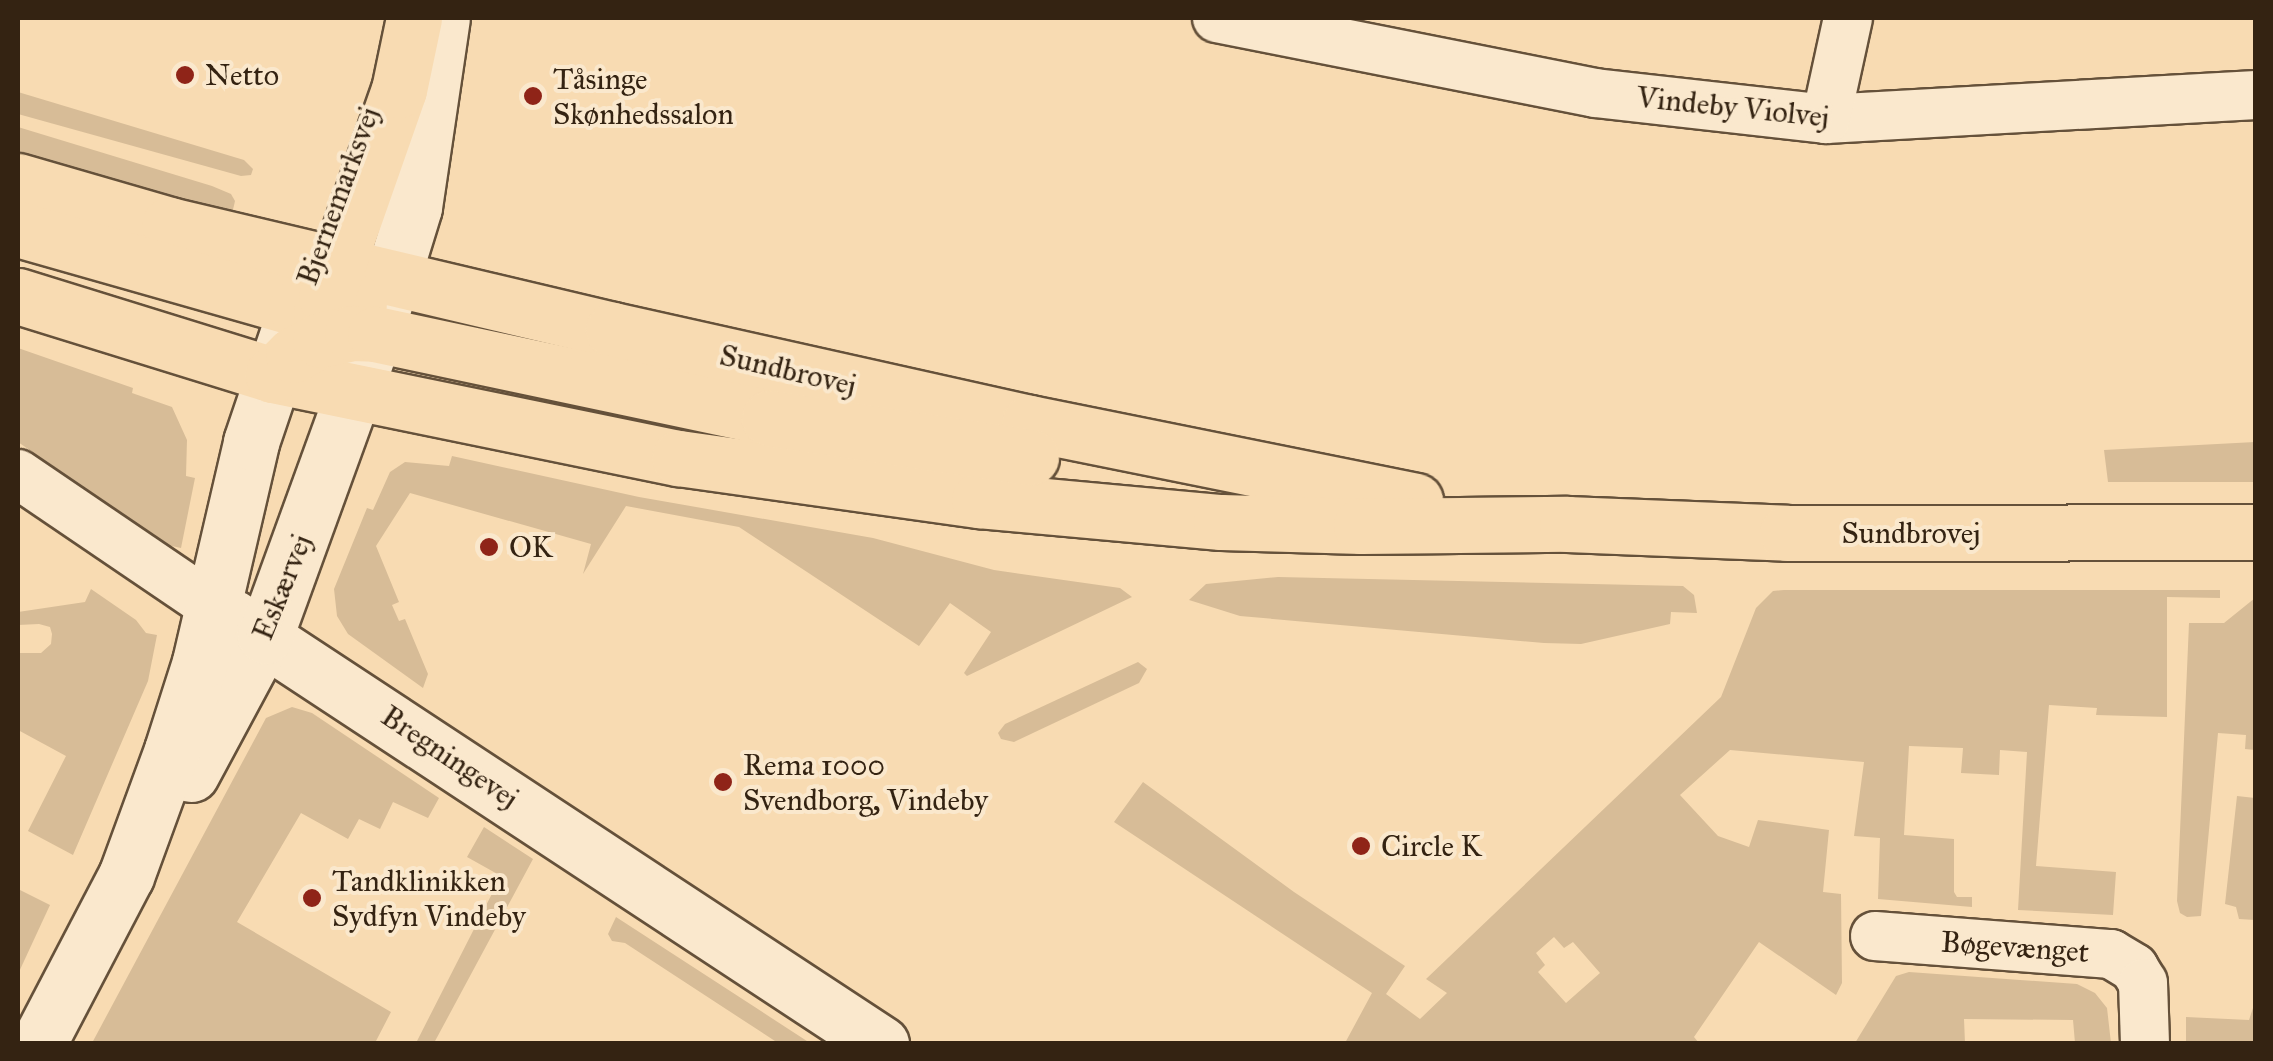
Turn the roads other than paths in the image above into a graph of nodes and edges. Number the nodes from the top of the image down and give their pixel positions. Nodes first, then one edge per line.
1 (404, 18) edge
2 (414, 18) edge
3 (442, 18) edge
4 (1218, 18) edge
5 (1848, 18) edge
6 (2256, 95) edge
7 (1826, 119) junction
8 (18, 182) edge
9 (18, 229) edge
10 (394, 277) junction
11 (18, 296) edge
12 (318, 297) junction
13 (375, 334) junction
14 (274, 374) junction
15 (355, 391) junction
16 (18, 474) edge
17 (1397, 498) junction
18 (1567, 524) junction
19 (2256, 532) edge
20 (214, 607) junction
21 (265, 636) junction
22 (126, 876) junction
23 (1875, 936) dead end
24 (38, 1044) edge
25 (881, 1044) edge
26 (2145, 1044) edge

1 - 12 street, Bjernemarksvej
2 - 12 main road
3 - 10 street, Bjernemarksvej
4 - 7 street, Vindeby Violvej
5 - 7 street
6 - 7 street, Vindeby Violvej
8 - 12 main road, Sundbrovej
9 - 12 main road
10 - 12 main road, Sundbrovej
10 - 13 street, Eskærvej
10 - 17 main road, Sundbrovej
11 - 14 main road, Sundbrovej
12 - 13 main road
12 - 14 street, Bjernemarksvej
12 - 15 main road
13 - 15 street, Eskærvej
13 - 17 main road
14 - 15 main road, Sundbrovej
14 - 20 street, Eskærvej
15 - 18 main road, Sundbrovej
15 - 21 street, Eskærvej
16 - 20 street, Bregningevej
17 - 18 main road, Sundbrovej
18 - 19 main road, Sundbrovej
20 - 21 street, Bregningevej
20 - 22 street, Eskærvej
21 - 22 street, Eskærvej
21 - 25 street, Bregningevej
22 - 24 street, Eskærvej
23 - 26 street, Bøgevænget

